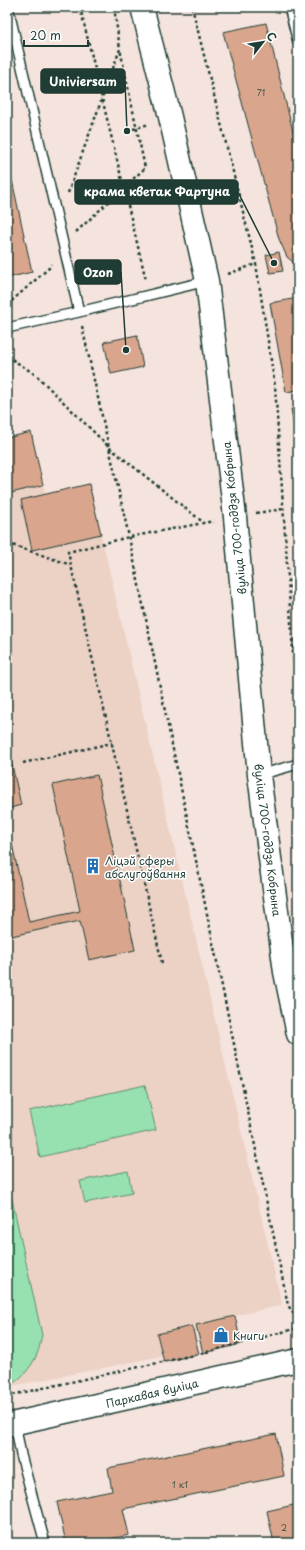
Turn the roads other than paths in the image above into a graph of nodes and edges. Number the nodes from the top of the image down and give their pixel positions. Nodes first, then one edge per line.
1 (8, 7) edge
2 (142, 7) edge
3 (289, 7) edge
4 (298, 42) edge
5 (207, 281) junction
6 (79, 312) junction
7 (7, 328) edge
8 (298, 764) edge
9 (259, 775) junction
10 (298, 1034) edge
11 (298, 1360) edge
12 (11, 1424) edge
13 (45, 1543) edge

1 - 6 lane
2 - 5 street, вуліца 700-годдзя Кобрына
3 - 4 lane
5 - 6 lane
5 - 9 street, вуліца 700-годдзя Кобрына
6 - 7 lane
8 - 9 lane
9 - 10 street, вуліца 700-годдзя Кобрына
11 - 12 street, Паркавая вуліца
12 - 13 lane

